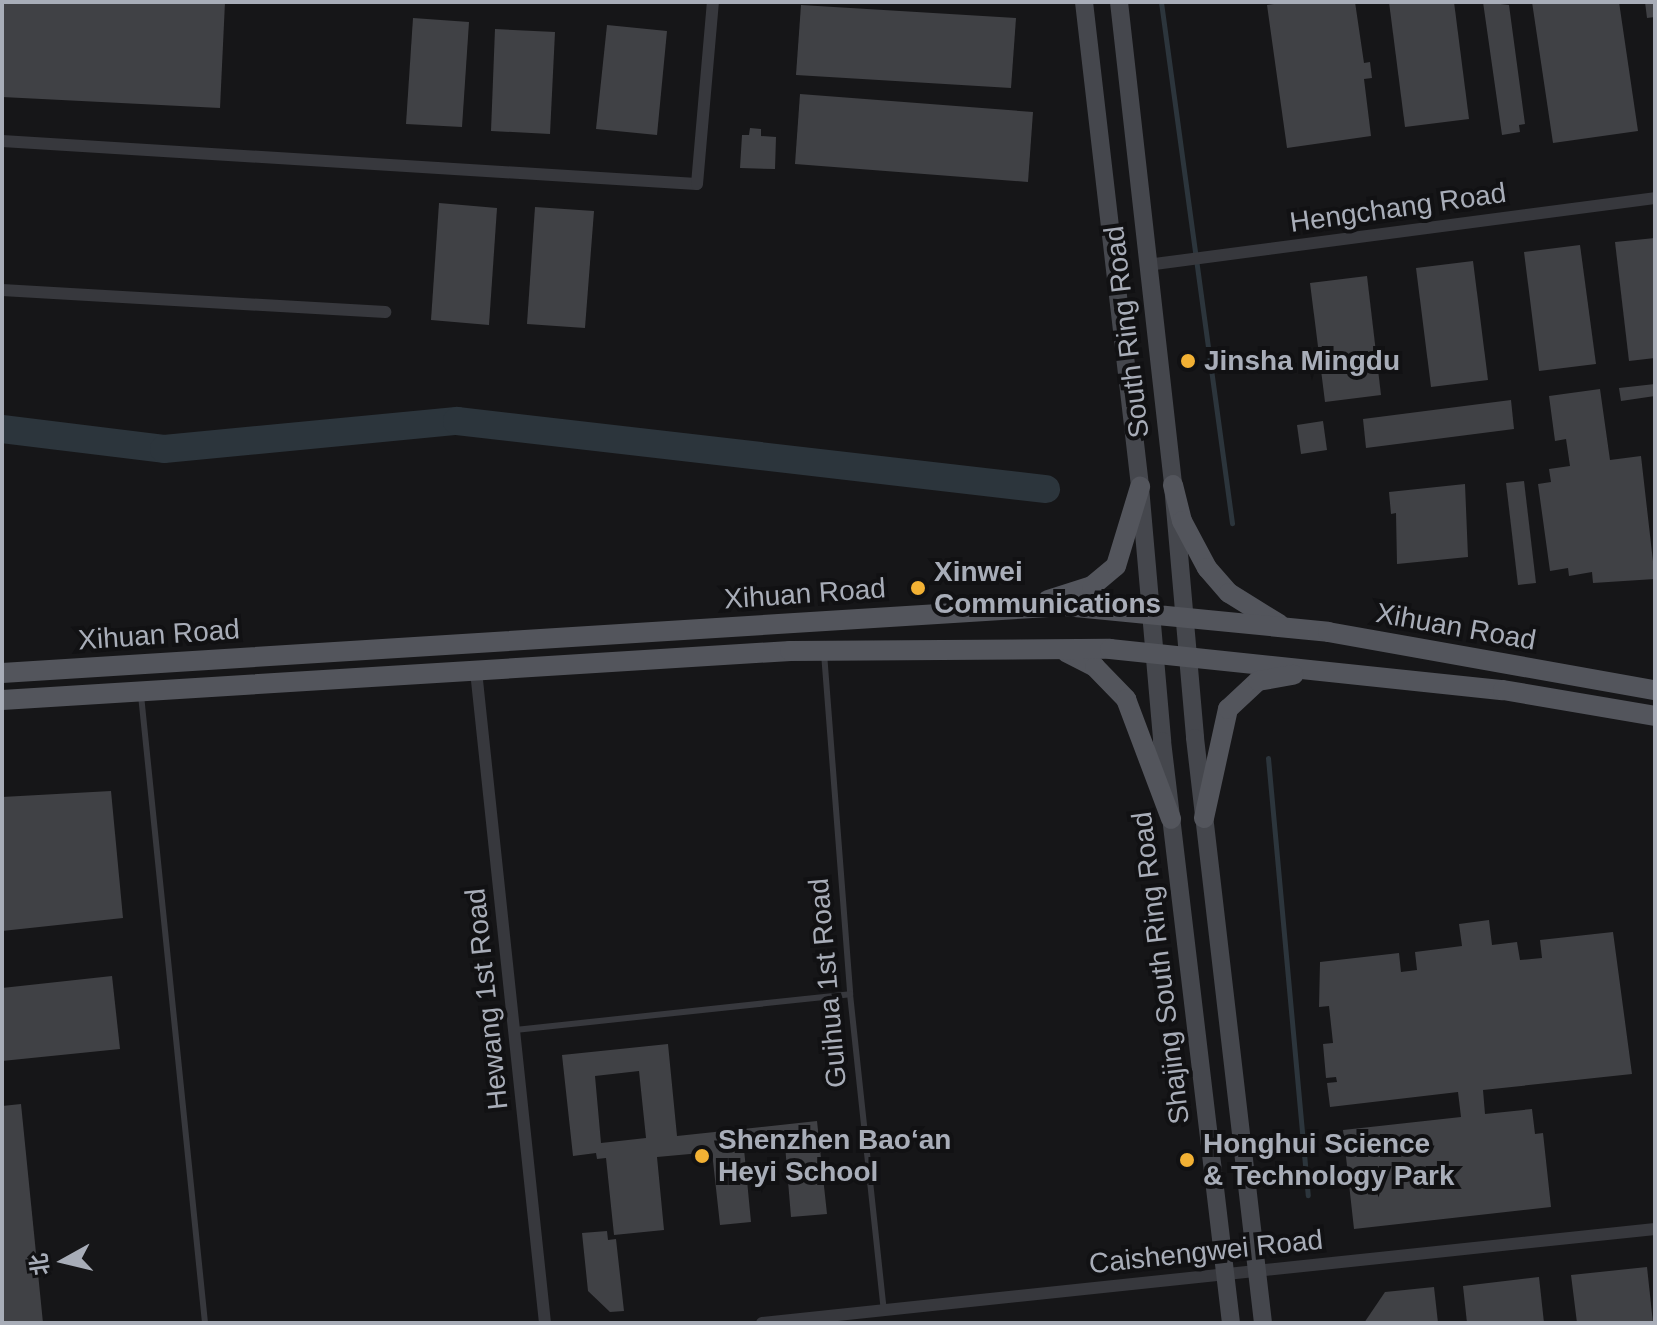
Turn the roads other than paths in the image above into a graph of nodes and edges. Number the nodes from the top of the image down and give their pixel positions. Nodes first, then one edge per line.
1 (713, 2) edge
2 (1084, 2) edge
3 (1119, 2) edge
4 (2, 141) edge
5 (1655, 198) edge
6 (1147, 265) junction
7 (2, 290) edge
8 (385, 312) dead end
9 (1173, 485) junction
10 (1140, 487) junction
11 (1023, 607) junction
12 (1151, 612) junction
13 (1184, 617) junction
14 (1285, 628) junction
15 (1059, 649) junction
16 (824, 651) junction
17 (1154, 653) junction
18 (1188, 656) junction
19 (1324, 670) junction
20 (476, 671) junction
21 (2, 673) edge
22 (1655, 690) edge
23 (140, 692) junction
24 (2, 700) edge
25 (1655, 716) edge
26 (1204, 818) junction
27 (1171, 819) junction
28 (850, 994) junction
29 (514, 1030) junction
30 (1655, 1229) edge
31 (1258, 1271) junction
32 (1226, 1274) junction
33 (884, 1310) junction
34 (205, 1323) edge
35 (545, 1323) edge
36 (762, 1323) edge
37 (1231, 1323) edge
38 (1263, 1323) edge

1 - 4 street
2 - 10 main road, South Ring Road
3 - 6 main road, South Ring Road
5 - 6 street, Hengchang Road
6 - 9 main road, South Ring Road
7 - 8 street
9 - 13 main road, South Ring Road
9 - 14 main road
10 - 11 main road
10 - 12 main road, South Ring Road
11 - 12 main road, Xihuan Road
11 - 21 main road, Xihuan Road
12 - 13 main road, Xihuan Road
12 - 17 main road, South Ring Road
13 - 14 main road, Xihuan Road
13 - 18 main road, South Ring Road
14 - 22 main road, Xihuan Road
15 - 16 main road, Xihuan Road
15 - 17 main road, Xihuan Road
15 - 27 main road
16 - 20 main road, Xihuan Road
16 - 28 lane, Guihua 1st Road
17 - 18 main road, Xihuan Road
17 - 27 main road, Shajing South Ring Road
18 - 19 main road, Xihuan Road
18 - 26 main road
19 - 25 main road, Xihuan Road
19 - 26 main road
20 - 23 main road, Xihuan Road
20 - 29 street, Hewang 1st Road
23 - 24 main road, Xihuan Road
23 - 34 lane
26 - 31 main road
27 - 32 main road, Shajing South Ring Road
28 - 29 lane
28 - 33 lane, Guihua 1st Road
29 - 35 street, Hewang 1st Road
30 - 31 street, Caishengwei Road
31 - 32 street, Caishengwei Road
31 - 38 main road
32 - 33 street, Caishengwei Road
32 - 37 main road, Shajing South Ring Road
33 - 36 street, Caishengwei Road

